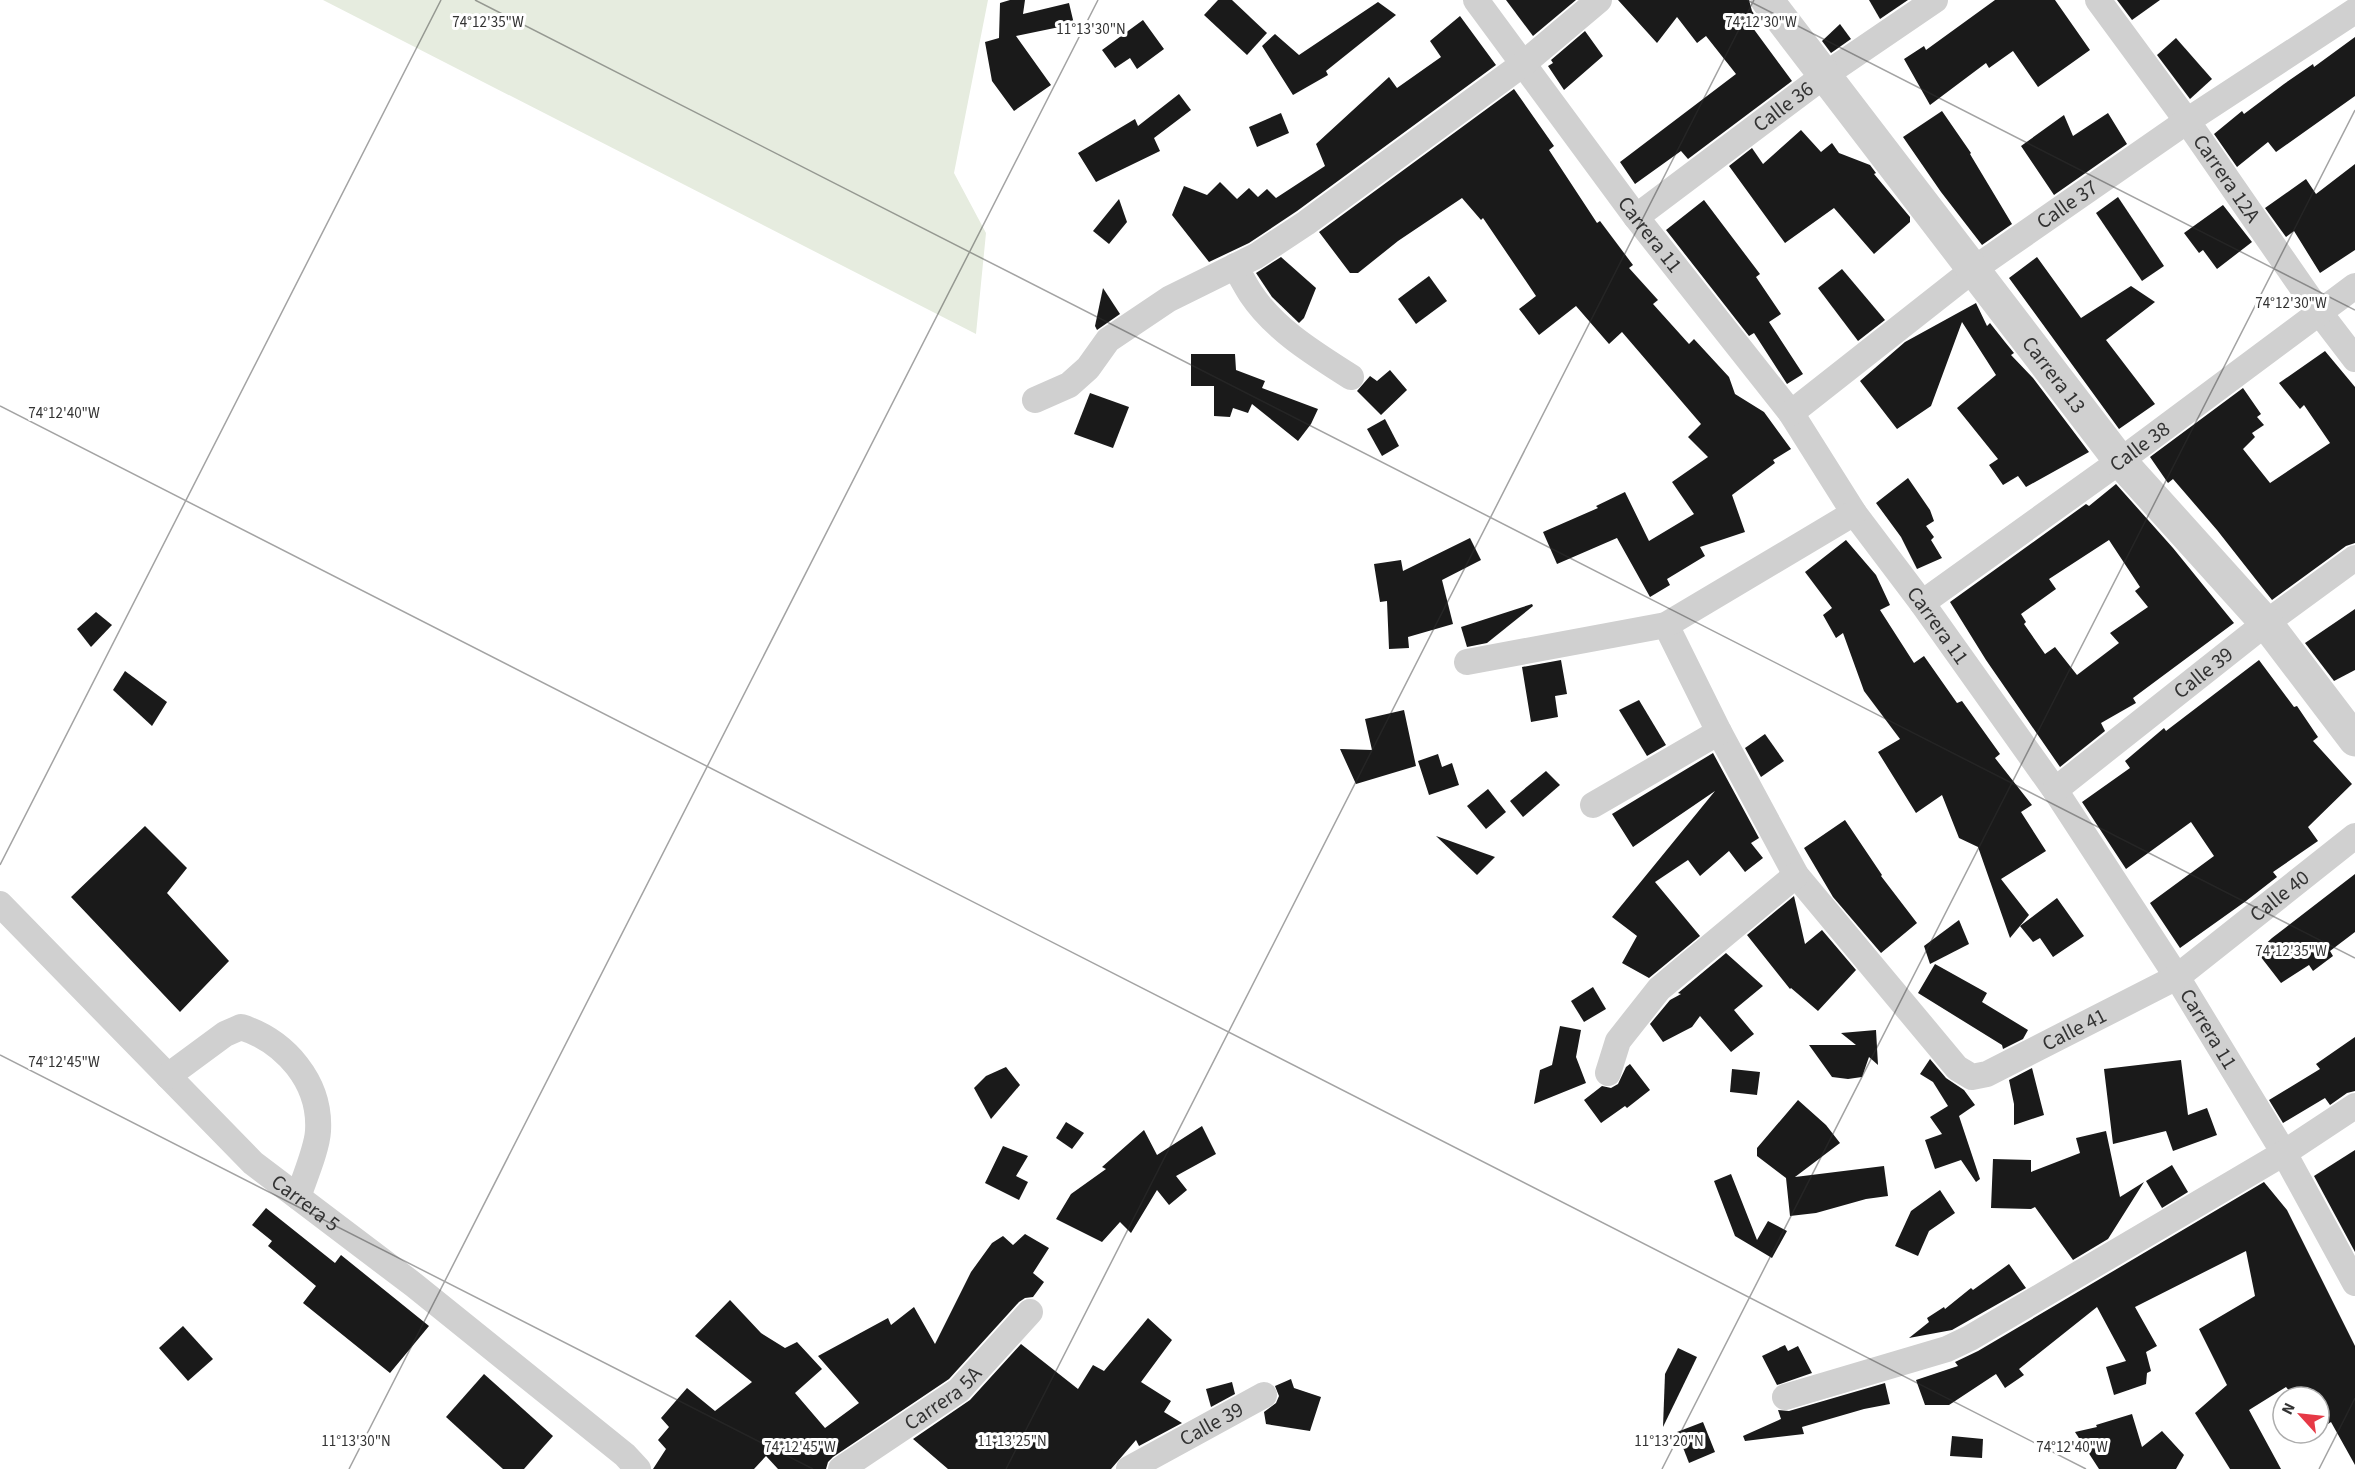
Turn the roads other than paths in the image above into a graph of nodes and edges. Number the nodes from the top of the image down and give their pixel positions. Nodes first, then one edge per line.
1 (1476, 0) edge
2 (1599, 0) edge
3 (1767, 0) edge
4 (1935, 0) edge
5 (2098, 0) edge
6 (2355, 11) edge
7 (1523, 64) junction
8 (1825, 75) junction
9 (2187, 121) junction
10 (1636, 217) junction
11 (1235, 266) junction
12 (1974, 269) junction
13 (2355, 286) edge
14 (2319, 312) junction
15 (2355, 359) edge
16 (1351, 377) dead end
17 (1035, 400) dead end
18 (1791, 413) junction
19 (2120, 461) junction
20 (1854, 513) junction
21 (2355, 558) edge
22 (1922, 603) junction
23 (2266, 623) junction
24 (1666, 625) junction
25 (1467, 662) dead end
26 (1719, 732) junction
27 (2355, 740) edge
28 (2055, 790) junction
29 (1593, 805) dead end
30 (2355, 836) edge
31 (1796, 875) junction
32 (0, 904) edge
33 (2177, 977) junction
34 (1608, 1073) dead end
35 (168, 1076) junction
36 (2355, 1106) edge
37 (2284, 1153) junction
38 (298, 1197) junction
39 (2355, 1283) edge
40 (1030, 1312) dead end
41 (1264, 1395) dead end
42 (1785, 1397) dead end
43 (638, 1469) edge
44 (841, 1469) edge
45 (1129, 1469) edge

1 - 7 street, Carrera 11
2 - 7 street
3 - 8 street, Carrera 13
4 - 8 street, Calle 36
5 - 9 street, Carrera 12A
6 - 9 street, Calle 37
7 - 10 street, Carrera 11
7 - 11 street
8 - 10 street, Calle 36
8 - 12 street, Carrera 13
9 - 12 street, Calle 37
9 - 14 street, Carrera 12A
10 - 18 street, Carrera 11
11 - 16 street
11 - 17 street
12 - 18 street, Calle 37
12 - 19 street, Carrera 13
13 - 14 street, Calle 38
14 - 15 street, Carrera 12A
14 - 19 street, Calle 38
18 - 20 street, Carrera 11
19 - 22 street, Calle 38
19 - 23 street, Carrera 13
20 - 22 street, Carrera 11
20 - 24 street
21 - 23 street, Calle 39
22 - 28 street, Carrera 11
23 - 27 street, Carrera 13
23 - 28 street, Calle 39
24 - 25 street
24 - 26 street
26 - 29 street
26 - 31 street
28 - 33 street, Carrera 11
30 - 33 street, Calle 40
31 - 33 street, Calle 41
31 - 34 street
32 - 35 street, Carrera 5
33 - 37 street, Carrera 11
35 - 38 street, Carrera 5
35 - 38 street
36 - 37 street
37 - 39 street, Carrera 11
37 - 42 street
38 - 43 street, Carrera 5
40 - 44 street, Carrera 5A
41 - 45 street, Calle 39

